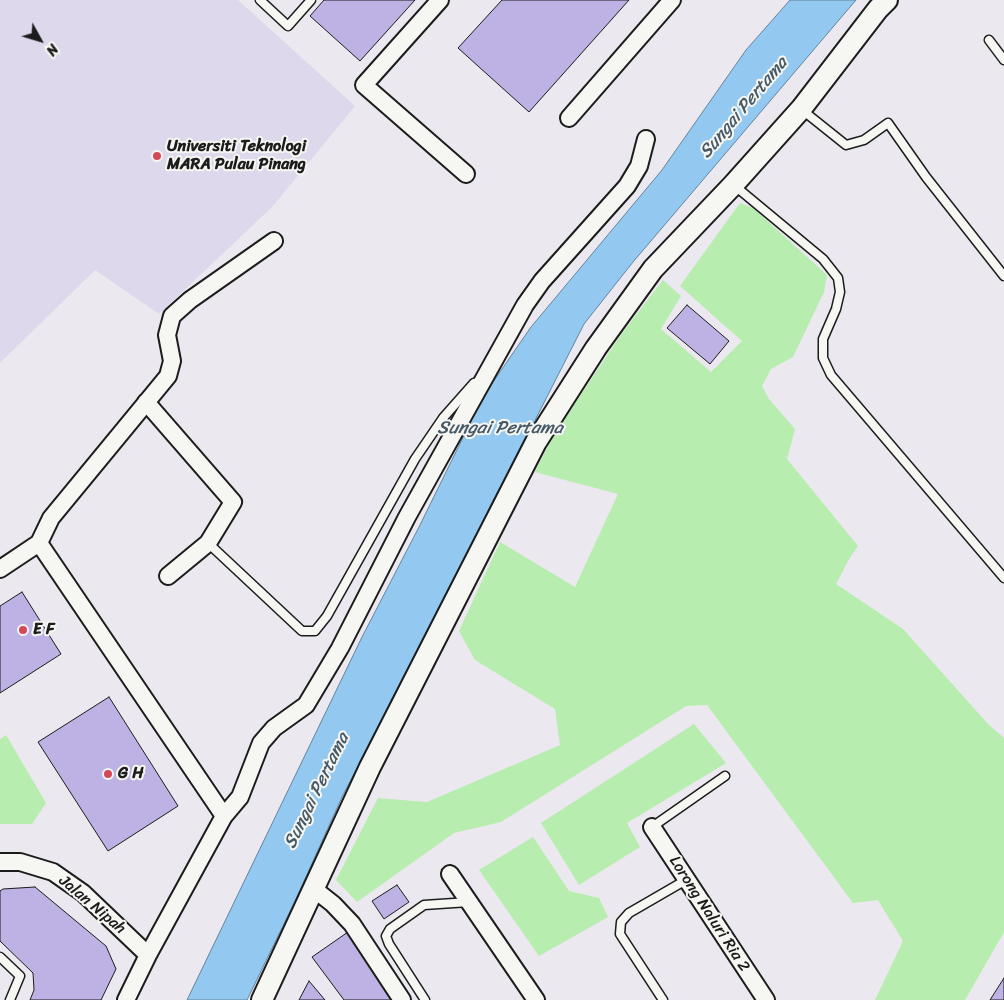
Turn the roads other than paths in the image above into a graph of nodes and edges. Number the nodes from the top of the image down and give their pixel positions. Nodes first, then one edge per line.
1 (260, 0) edge
2 (311, 0) edge
3 (440, 0) edge
4 (672, 0) edge
5 (887, 0) edge
6 (989, 40) dead end
7 (1004, 60) edge
8 (801, 109) junction
9 (569, 118) dead end
10 (646, 138) dead end
11 (466, 174) dead end
12 (733, 185) junction
13 (274, 241) dead end
14 (1004, 276) edge
15 (510, 331) junction
16 (146, 402) junction
17 (39, 543) junction
18 (208, 543) junction
19 (0, 569) edge
20 (168, 576) dead end
21 (1004, 578) edge
22 (725, 776) dead end
23 (224, 816) junction
24 (652, 827) joint
25 (0, 862) edge
26 (450, 874) dead end
27 (686, 880) junction
28 (314, 889) junction
29 (469, 902) junction
30 (148, 955) junction
31 (0, 957) edge
32 (10, 1000) edge
33 (126, 1000) edge
34 (262, 1000) edge
35 (402, 1000) edge
36 (425, 1000) edge
37 (536, 1000) edge
38 (663, 1000) edge
39 (766, 1000) edge

1 - 2 lane
3 - 11 street
4 - 9 street
5 - 8 street
6 - 7 lane
8 - 12 street
8 - 14 lane
10 - 15 street
12 - 21 lane
12 - 28 street
13 - 16 street
15 - 18 lane
15 - 23 street
16 - 17 street
16 - 18 street
17 - 19 street
17 - 23 street
18 - 20 street
22 - 24 lane
23 - 30 street
24 - 27 street, Lorong Naluri Ria 2
25 - 30 street, Jalan Nipah
26 - 29 street
27 - 38 lane
27 - 39 street, Lorong Naluri Ria 2
28 - 34 street
28 - 35 street
29 - 36 lane
29 - 37 street
30 - 33 street
31 - 32 lane

